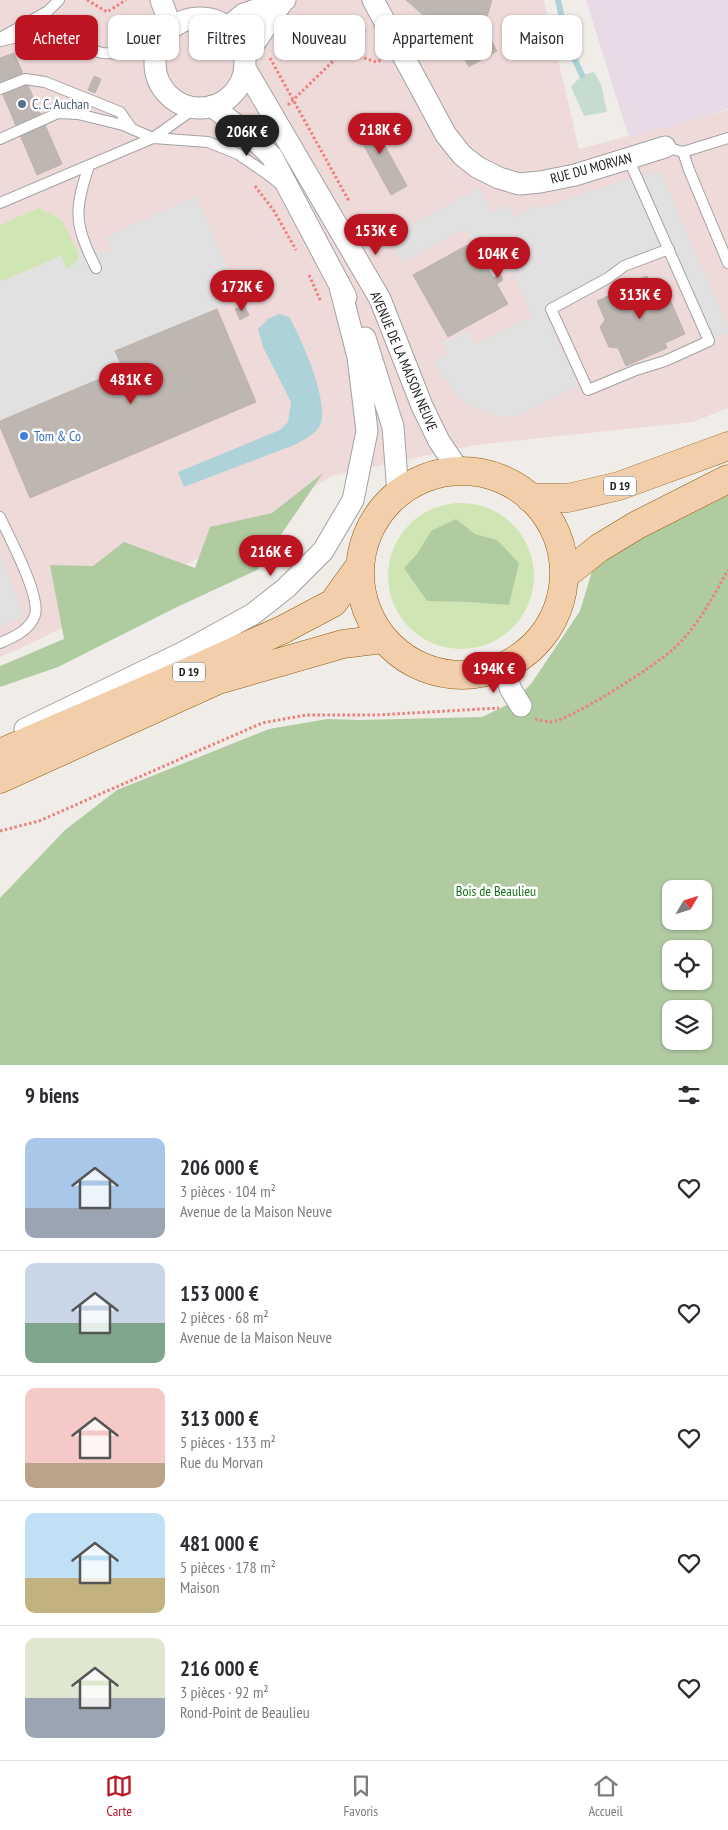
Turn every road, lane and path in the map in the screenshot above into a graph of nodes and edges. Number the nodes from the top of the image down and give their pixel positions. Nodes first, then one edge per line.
1 (59, 0) edge
2 (87, 0) edge
3 (126, 0) edge
4 (161, 0) edge
5 (284, 1) edge
6 (377, 8) edge
7 (199, 9) edge
8 (167, 15) edge
9 (243, 15) edge
10 (179, 22) edge
11 (365, 23) edge
12 (0, 40) edge
13 (108, 53) edge
14 (365, 58) edge
15 (154, 60) edge
16 (244, 60) edge
17 (333, 60) edge
18 (382, 60) edge
19 (406, 60) edge
20 (245, 63) junction
21 (0, 89) edge
22 (203, 107) junction
23 (283, 111) dead end
24 (133, 130) junction
25 (0, 138) edge
26 (153, 138) junction
27 (727, 140) edge
28 (674, 150) junction
29 (628, 158) junction
30 (88, 166) junction
31 (252, 182) dead end
32 (294, 197) junction
33 (0, 202) edge
34 (669, 249) junction
35 (297, 253) dead end
36 (728, 263) edge
37 (96, 268) dead end
38 (307, 270) dead end
39 (339, 283) junction
40 (322, 303) dead end
41 (728, 446) edge
42 (460, 471) junction
43 (728, 479) edge
44 (398, 493) junction
45 (530, 498) junction
46 (0, 517) edge
47 (359, 567) junction
48 (728, 570) edge
49 (564, 576) junction
50 (383, 639) junction
51 (0, 643) edge
52 (505, 666) junction
53 (522, 706) junction
54 (0, 740) edge
55 (0, 753) edge
56 (0, 779) edge
57 (0, 831) edge

1 - 12 lane
2 - 3 path
4 - 8 street
5 - 9 street
5 - 20 street
6 - 11 path
7 - 10 street
12 - 13 lane
14 - 18 path
15 - 22 street
16 - 20 street
17 - 23 path
19 - 29 street, RUE DU MORVAN
20 - 22 street
20 - 42 street, AVENUE DE LA MAISON NEUVE
21 - 24 lane
22 - 26 lane
22 - 32 street, AVENUE DE LA MAISON NEUVE
24 - 25 lane
24 - 26 lane
26 - 30 lane
26 - 32 lane
27 - 28 lane
28 - 29 street, RUE DU MORVAN
28 - 36 lane
29 - 34 lane
30 - 33 lane
30 - 37 lane
31 - 35 path
32 - 39 street, AVENUE DE LA MAISON NEUVE
34 - 34 lane
38 - 40 path
39 - 44 street, AVENUE DE LA MAISON NEUVE
39 - 54 street
41 - 45 main road, D 19
42 - 44 main road
42 - 45 main road
43 - 49 main road
44 - 47 main road
45 - 49 main road
46 - 51 lane
47 - 50 main road
47 - 55 main road, D 19
48 - 53 path
49 - 52 main road
50 - 52 main road
50 - 56 main road, D 19
52 - 53 street
53 - 57 path

